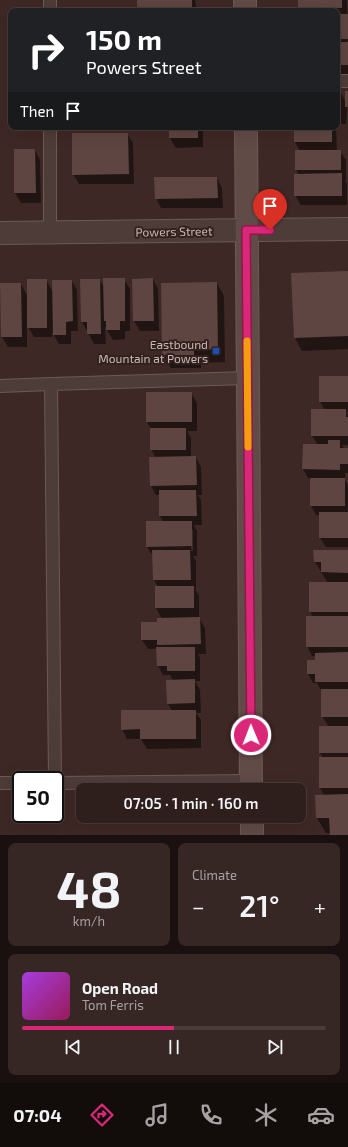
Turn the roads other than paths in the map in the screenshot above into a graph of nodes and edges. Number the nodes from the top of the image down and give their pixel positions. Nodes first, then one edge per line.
1 (50, 130) edge
2 (246, 130) edge
3 (348, 229) edge
4 (246, 230) junction
5 (50, 232) junction
6 (0, 233) edge
7 (248, 378) junction
8 (51, 384) junction
9 (0, 386) edge
10 (55, 771) edge
11 (0, 783) edge
12 (12, 783) edge
13 (64, 783) edge
14 (76, 783) edge
15 (251, 783) edge
16 (252, 823) edge
17 (252, 835) edge

1 - 5 lane
2 - 4 main road
3 - 4 street, Powers Street
4 - 5 street, Powers Street
4 - 7 main road
5 - 6 street, Powers Street
7 - 8 lane
7 - 15 main road
8 - 9 lane
8 - 10 lane
11 - 12 lane
13 - 14 lane
16 - 17 main road

